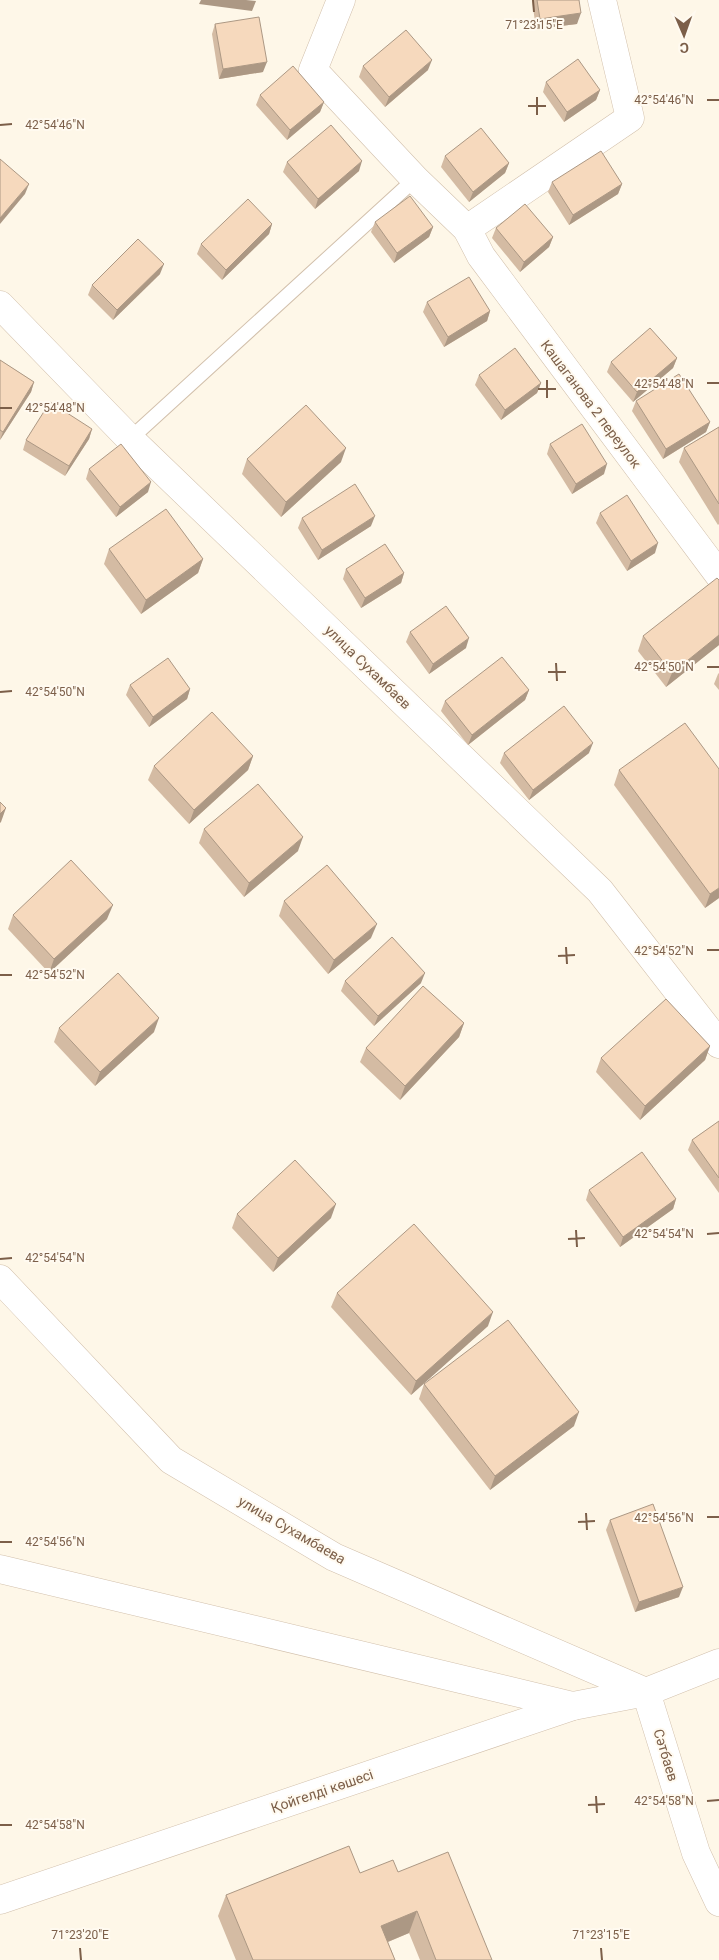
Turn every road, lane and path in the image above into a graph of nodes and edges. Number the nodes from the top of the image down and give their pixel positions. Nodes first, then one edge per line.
1 (341, 0) edge
2 (602, 0) edge
3 (415, 179) junction
4 (467, 229) junction
5 (0, 305) edge
6 (130, 439) junction
7 (719, 575) edge
8 (719, 1044) edge
9 (0, 1279) edge
10 (0, 1570) edge
11 (719, 1663) edge
12 (646, 1692) junction
13 (573, 1706) junction
14 (0, 1900) edge
15 (719, 1902) edge

1 - 3 street, Кашаганова 2 переулок
2 - 4 street
3 - 4 street, Кашаганова 2 переулок
3 - 6 lane
4 - 7 street, Кашаганова 2 переулок
5 - 6 street, улица Сухамбаев
6 - 8 street, улица Сухамбаев
9 - 12 street, улица Сухамбаева
10 - 13 street
11 - 12 street, Қойгелді көшесі
12 - 13 street, Қойгелді көшесі
12 - 15 street, Сәтбаев
13 - 14 street, Қойгелді көшесі

